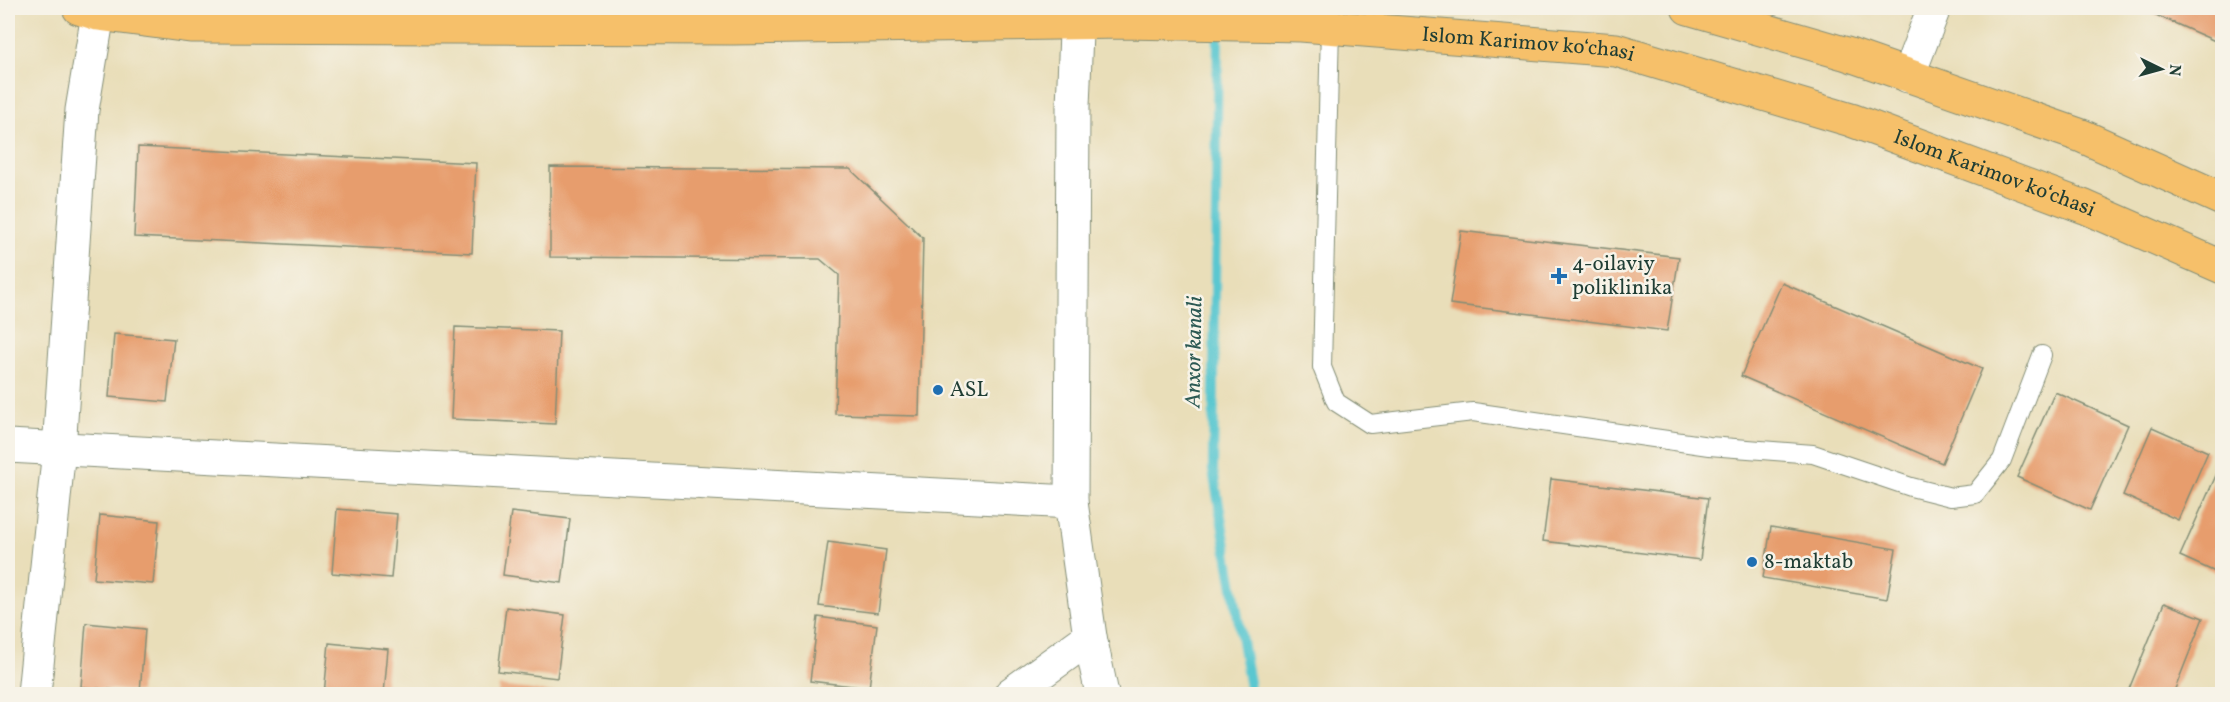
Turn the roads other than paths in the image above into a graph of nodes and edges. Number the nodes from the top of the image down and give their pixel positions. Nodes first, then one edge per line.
1 (1688, 8) edge
2 (1934, 8) edge
3 (88, 10) edge
4 (1077, 15) edge
5 (1311, 20) edge
6 (1908, 76) junction
7 (2223, 199) edge
8 (2223, 267) edge
9 (2042, 356) dead end
10 (8, 446) edge
11 (59, 449) junction
12 (1071, 502) junction
13 (1090, 637) junction
14 (34, 694) edge
15 (1011, 694) edge
16 (1102, 694) edge

1 - 6 main road
2 - 6 street
3 - 4 main road, Islom Karimov ko‘chasi
3 - 11 street
4 - 5 main road, Islom Karimov ko‘chasi
4 - 12 street
5 - 8 main road, Islom Karimov ko‘chasi
5 - 9 lane
6 - 7 main road
10 - 11 street
11 - 12 street
11 - 14 street
12 - 13 street
13 - 15 street
13 - 16 street

